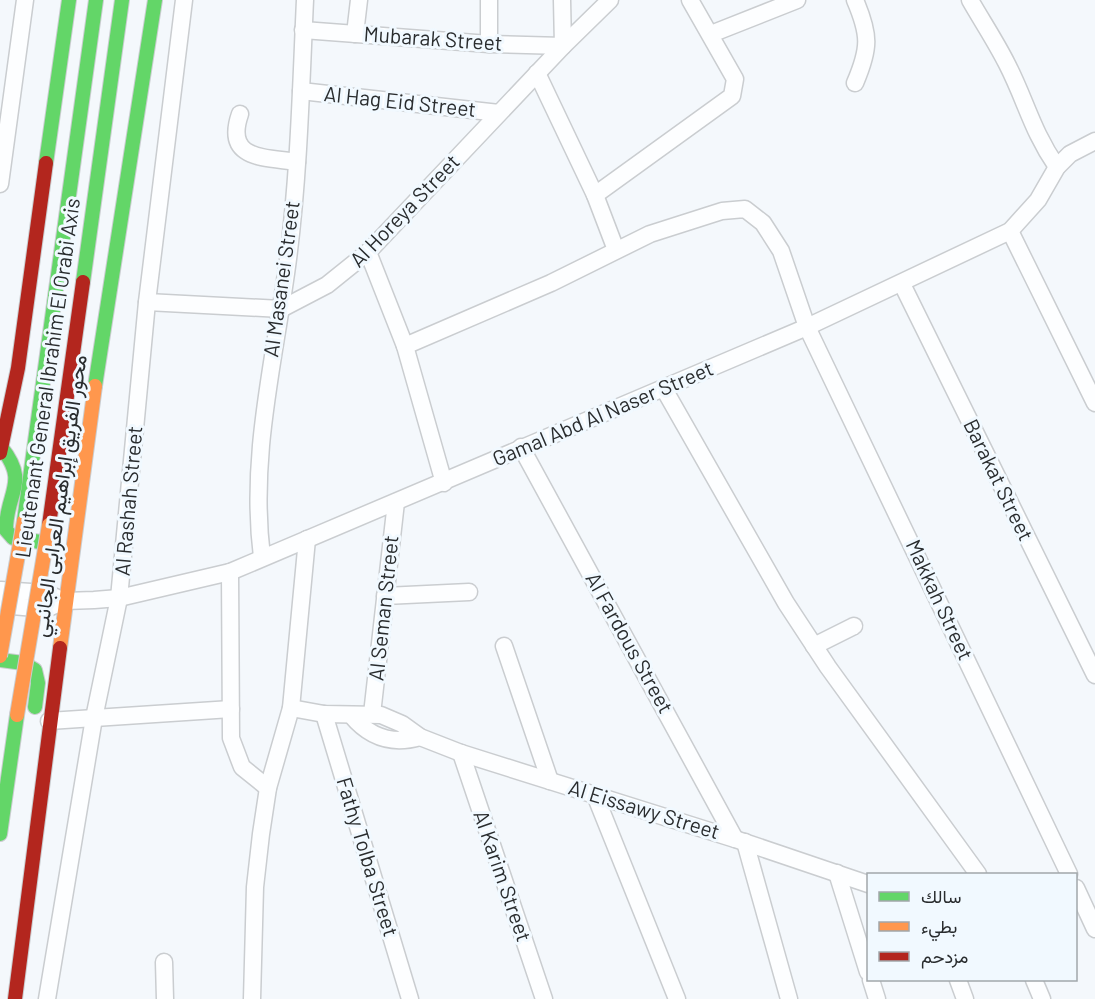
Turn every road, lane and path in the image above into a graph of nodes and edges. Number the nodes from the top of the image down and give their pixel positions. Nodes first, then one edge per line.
1 (25, 0) edge
2 (69, 0) edge
3 (96, 0) edge
4 (122, 0) edge
5 (155, 0) edge
6 (184, 0) edge
7 (305, 0) edge
8 (359, 0) edge
9 (489, 0) edge
10 (562, 0) edge
11 (610, 0) edge
12 (690, 0) edge
13 (797, 0) edge
14 (855, 0) edge
15 (970, 0) edge
16 (776, 4) edge
17 (303, 30) junction
18 (355, 34) junction
19 (711, 34) junction
20 (489, 44) junction
21 (563, 46) junction
22 (537, 73) junction
23 (855, 83) dead end
24 (301, 91) junction
25 (500, 113) junction
26 (240, 114) dead end
27 (1095, 141) edge
28 (297, 162) junction
29 (1057, 167) junction
30 (0, 184) edge
31 (595, 195) junction
32 (1010, 231) junction
33 (616, 250) junction
34 (368, 252) junction
35 (902, 284) junction
36 (147, 303) junction
37 (281, 309) junction
38 (807, 327) junction
39 (405, 346) junction
40 (664, 389) junction
41 (1095, 403) edge
42 (521, 447) junction
43 (1, 450) edge
44 (84, 457) junction
45 (444, 483) junction
46 (396, 502) junction
47 (307, 539) junction
48 (262, 557) junction
49 (230, 572) junction
50 (0, 590) edge
51 (469, 592) dead end
52 (386, 596) junction
53 (119, 598) junction
54 (65, 601) junction
55 (0, 605) edge
56 (854, 626) dead end
57 (504, 646) dead end
58 (814, 646) junction
59 (0, 658) edge
60 (1095, 675) edge
61 (291, 708) junction
62 (231, 710) junction
63 (324, 714) junction
64 (372, 714) junction
65 (351, 715) junction
66 (94, 718) junction
67 (40, 724) junction
68 (420, 737) junction
69 (461, 753) junction
70 (550, 781) junction
71 (268, 788) junction
72 (595, 795) junction
73 (0, 834) edge
74 (740, 840) junction
75 (837, 873) junction
76 (977, 873) edge
77 (1069, 873) edge
78 (867, 884) edge
79 (1077, 890) edge
80 (1095, 929) edge
81 (164, 962) dead end
82 (867, 969) edge
83 (871, 981) edge
84 (958, 981) edge
85 (1034, 981) edge
86 (15, 999) edge
87 (47, 999) edge
88 (165, 999) edge
89 (252, 999) edge
90 (410, 999) edge
91 (544, 999) edge
92 (676, 999) edge
93 (789, 999) edge
94 (877, 999) edge
95 (965, 999) edge
96 (1042, 999) edge

1 - 30 street
2 - 43 street
3 - 59 street, Lieutenant General Ibrahim El Orabi Axis, bridge
4 - 73 street, Lieutenant General Ibrahim El Orabi Axis, bridge
5 - 44 street, محور الفريق إبراهيم العرابى الجانبي
6 - 36 street, Al Rashah Street
7 - 17 street, Al Masanei Street
8 - 18 street
9 - 20 street
10 - 21 street
11 - 21 street, Al Horeya Street
12 - 19 street
13 - 16 street
14 - 23 street
15 - 29 street
16 - 19 street
17 - 18 street, Mubarak Street
17 - 24 street, Al Masanei Street
18 - 20 street, Mubarak Street
19 - 31 street
20 - 21 street, Mubarak Street
21 - 22 street, Al Horeya Street
22 - 25 street, Al Horeya Street
22 - 31 street
24 - 25 street, Al Hag Eid Street
24 - 28 street, Al Masanei Street
25 - 34 street, Al Horeya Street
26 - 28 street
27 - 29 street, Gamal Abd Al Naser Street
28 - 37 street, Al Masanei Street
29 - 32 street, Gamal Abd Al Naser Street
31 - 33 street
32 - 35 street, Gamal Abd Al Naser Street
32 - 41 street
33 - 38 street, Makkah Street
33 - 39 street, Makkah Street
34 - 37 street, Al Horeya Street
34 - 39 street
35 - 38 street, Gamal Abd Al Naser Street
35 - 60 street, Barakat Street
36 - 37 street
36 - 53 street, Al Rashah Street
37 - 48 street, Al Masanei Street
38 - 40 street, Gamal Abd Al Naser Street
38 - 77 street, Makkah Street
39 - 45 street
40 - 42 street, Gamal Abd Al Naser Street
40 - 58 street
42 - 45 street, Gamal Abd Al Naser Street
42 - 74 street, Al Fardous Street
43 - 44 street
44 - 54 street, محور الفريق إبراهيم العرابى الجانبي
45 - 46 street, Gamal Abd Al Naser Street
46 - 47 street, Gamal Abd Al Naser Street
46 - 52 street, Al Seman Street
47 - 48 street, Gamal Abd Al Naser Street
47 - 61 street
48 - 49 street, Gamal Abd Al Naser Street
49 - 53 street, Gamal Abd Al Naser Street
49 - 62 street
50 - 54 street, Gamal Abd Al Naser Street
51 - 52 street
52 - 64 street, Al Seman Street
53 - 54 street, Gamal Abd Al Naser Street
53 - 66 street, Al Rashah Street
54 - 55 street, Gamal Abd Al Naser Street
54 - 67 street, محور الفريق إبراهيم العرابى الجانبي
56 - 58 street
57 - 70 street
58 - 76 street
59 - 67 street
61 - 63 street, Al Eissawy Street
61 - 71 street
62 - 66 street
62 - 71 street
63 - 65 street, Al Eissawy Street
63 - 90 street, Fathy Tolba Street
64 - 65 street, Al Eissawy Street
64 - 68 street, Al Eissawy Street
65 - 68 street, Al Eissawy Street
66 - 67 street
66 - 87 street, Al Rashah Street
67 - 86 street
68 - 69 street, Al Eissawy Street
69 - 70 street, Al Eissawy Street
69 - 91 street, Al Karim Street
70 - 72 street, Al Eissawy Street
71 - 89 street
72 - 74 street, Al Eissawy Street
72 - 92 street
74 - 75 street, Al Eissawy Street
74 - 93 street, Al Fardous Street
75 - 78 street, Al Eissawy Street
75 - 82 street
79 - 80 street
81 - 88 street
83 - 94 street
84 - 95 street
85 - 96 street

